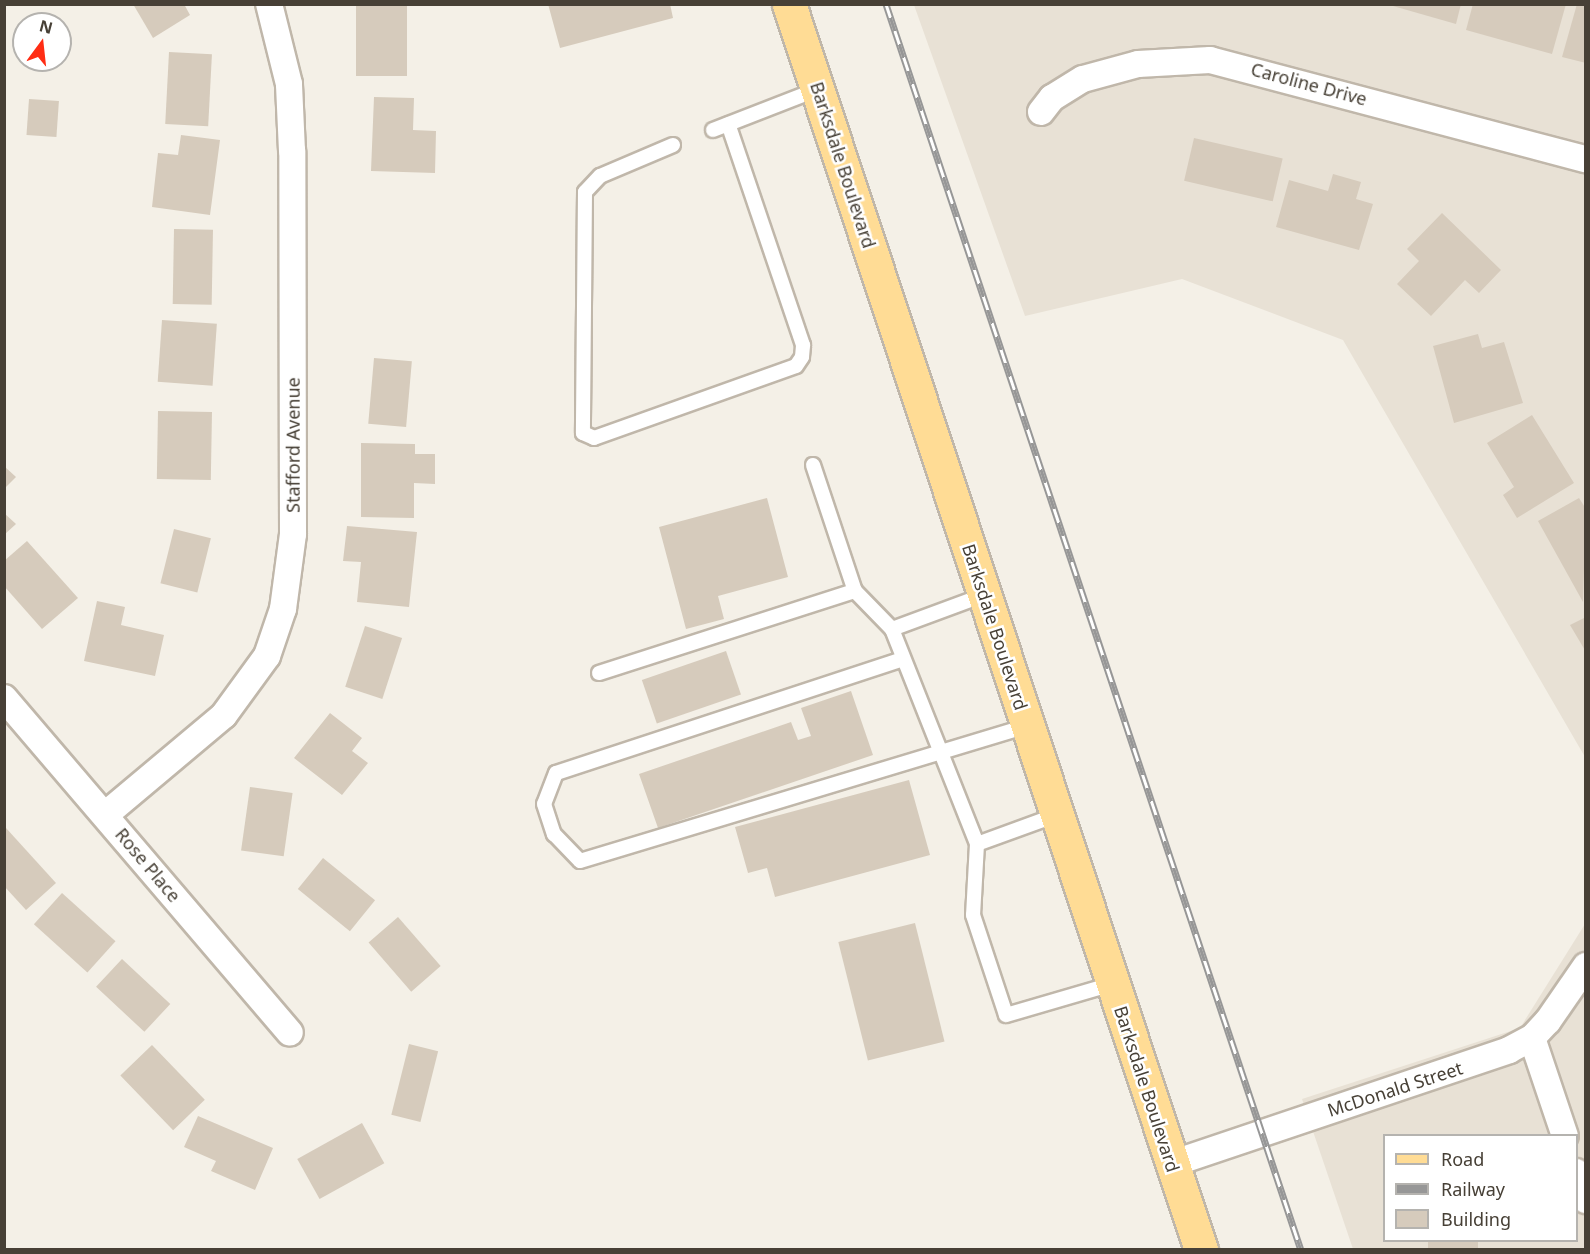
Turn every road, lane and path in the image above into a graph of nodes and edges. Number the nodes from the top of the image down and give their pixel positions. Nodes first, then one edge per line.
1 (269, 4) edge
2 (789, 4) edge
3 (818, 88) junction
4 (1041, 112) dead end
5 (728, 124) junction
6 (713, 130) dead end
7 (673, 145) dead end
8 (1586, 159) edge
9 (813, 465) dead end
10 (855, 591) junction
11 (984, 594) junction
12 (892, 629) junction
13 (903, 659) junction
14 (599, 673) dead end
15 (4, 698) edge
16 (1028, 726) junction
17 (938, 752) junction
18 (105, 815) junction
19 (1054, 816) junction
20 (977, 844) junction
21 (1586, 966) edge
22 (1112, 984) junction
23 (290, 1033) dead end
24 (1532, 1038) junction
25 (1564, 1134) edge
26 (1171, 1164) junction
27 (1578, 1178) edge
28 (1586, 1200) edge
29 (1201, 1250) edge

1 - 18 street, Stafford Avenue
2 - 3 main road, Barksdale Boulevard
3 - 5 lane
3 - 11 main road, Barksdale Boulevard
4 - 8 street, Caroline Drive
5 - 6 lane
5 - 7 lane
9 - 10 lane
10 - 12 lane
10 - 14 lane
11 - 12 lane
11 - 16 main road, Barksdale Boulevard
12 - 13 lane
13 - 17 lane
13 - 17 lane
15 - 18 street, Rose Place
16 - 17 lane
16 - 19 main road, Barksdale Boulevard
17 - 20 lane
18 - 23 street, Rose Place
19 - 20 lane
19 - 22 main road, Barksdale Boulevard
20 - 22 lane
21 - 24 street, McDonald Street
22 - 26 main road, Barksdale Boulevard
24 - 25 street
24 - 26 street, McDonald Street
26 - 29 main road, Barksdale Boulevard
27 - 28 street

